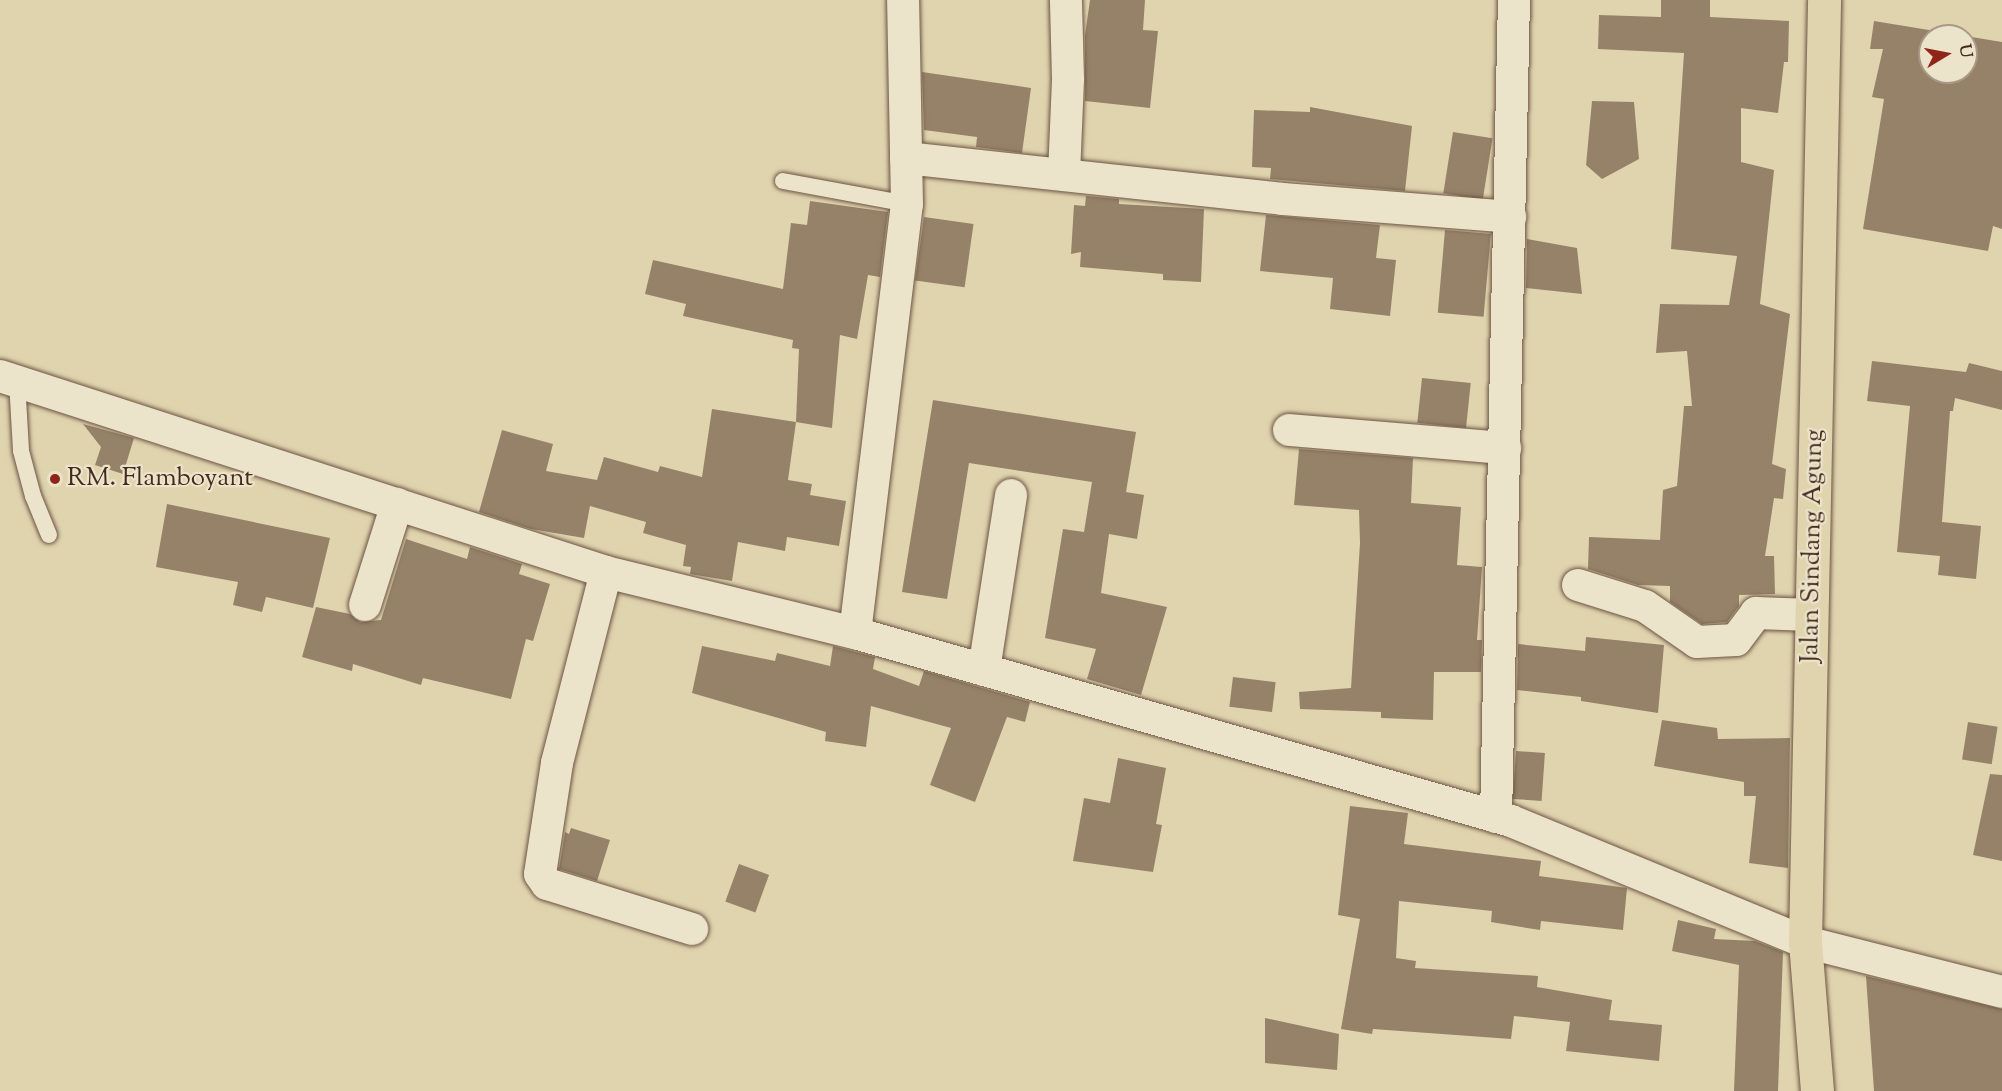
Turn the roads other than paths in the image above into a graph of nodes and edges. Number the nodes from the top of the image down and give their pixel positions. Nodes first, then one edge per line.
1 (903, 0) edge
2 (1066, 0) edge
3 (1514, 0) edge
4 (1824, 0) edge
5 (906, 158) junction
6 (1064, 175) junction
7 (783, 181) dead end
8 (907, 204) junction
9 (1510, 217) junction
10 (9, 379) edge
11 (1289, 430) dead end
12 (1504, 448) junction
13 (1011, 495) dead end
14 (397, 504) junction
15 (49, 535) dead end
16 (606, 572) junction
17 (1578, 585) dead end
18 (365, 605) dead end
19 (1812, 615) junction
20 (855, 633) junction
21 (984, 670) junction
22 (1496, 817) junction
23 (692, 929) dead end
24 (1805, 942) junction
25 (2002, 992) edge
26 (1817, 1091) edge

1 - 5 street
2 - 6 street
3 - 9 street
4 - 19 main road, Jalan Sindang Agung
5 - 6 street
5 - 8 street
6 - 9 street
7 - 8 lane
8 - 20 street
9 - 12 street
10 - 14 street
10 - 15 lane
11 - 12 street
12 - 22 street
13 - 21 street
14 - 16 street
14 - 18 street
16 - 20 street
16 - 23 street
17 - 19 street
19 - 24 main road, Jalan Sindang Agung
20 - 21 street
21 - 22 street
22 - 24 street
24 - 25 street
24 - 26 main road, Jalan Sindang Agung

